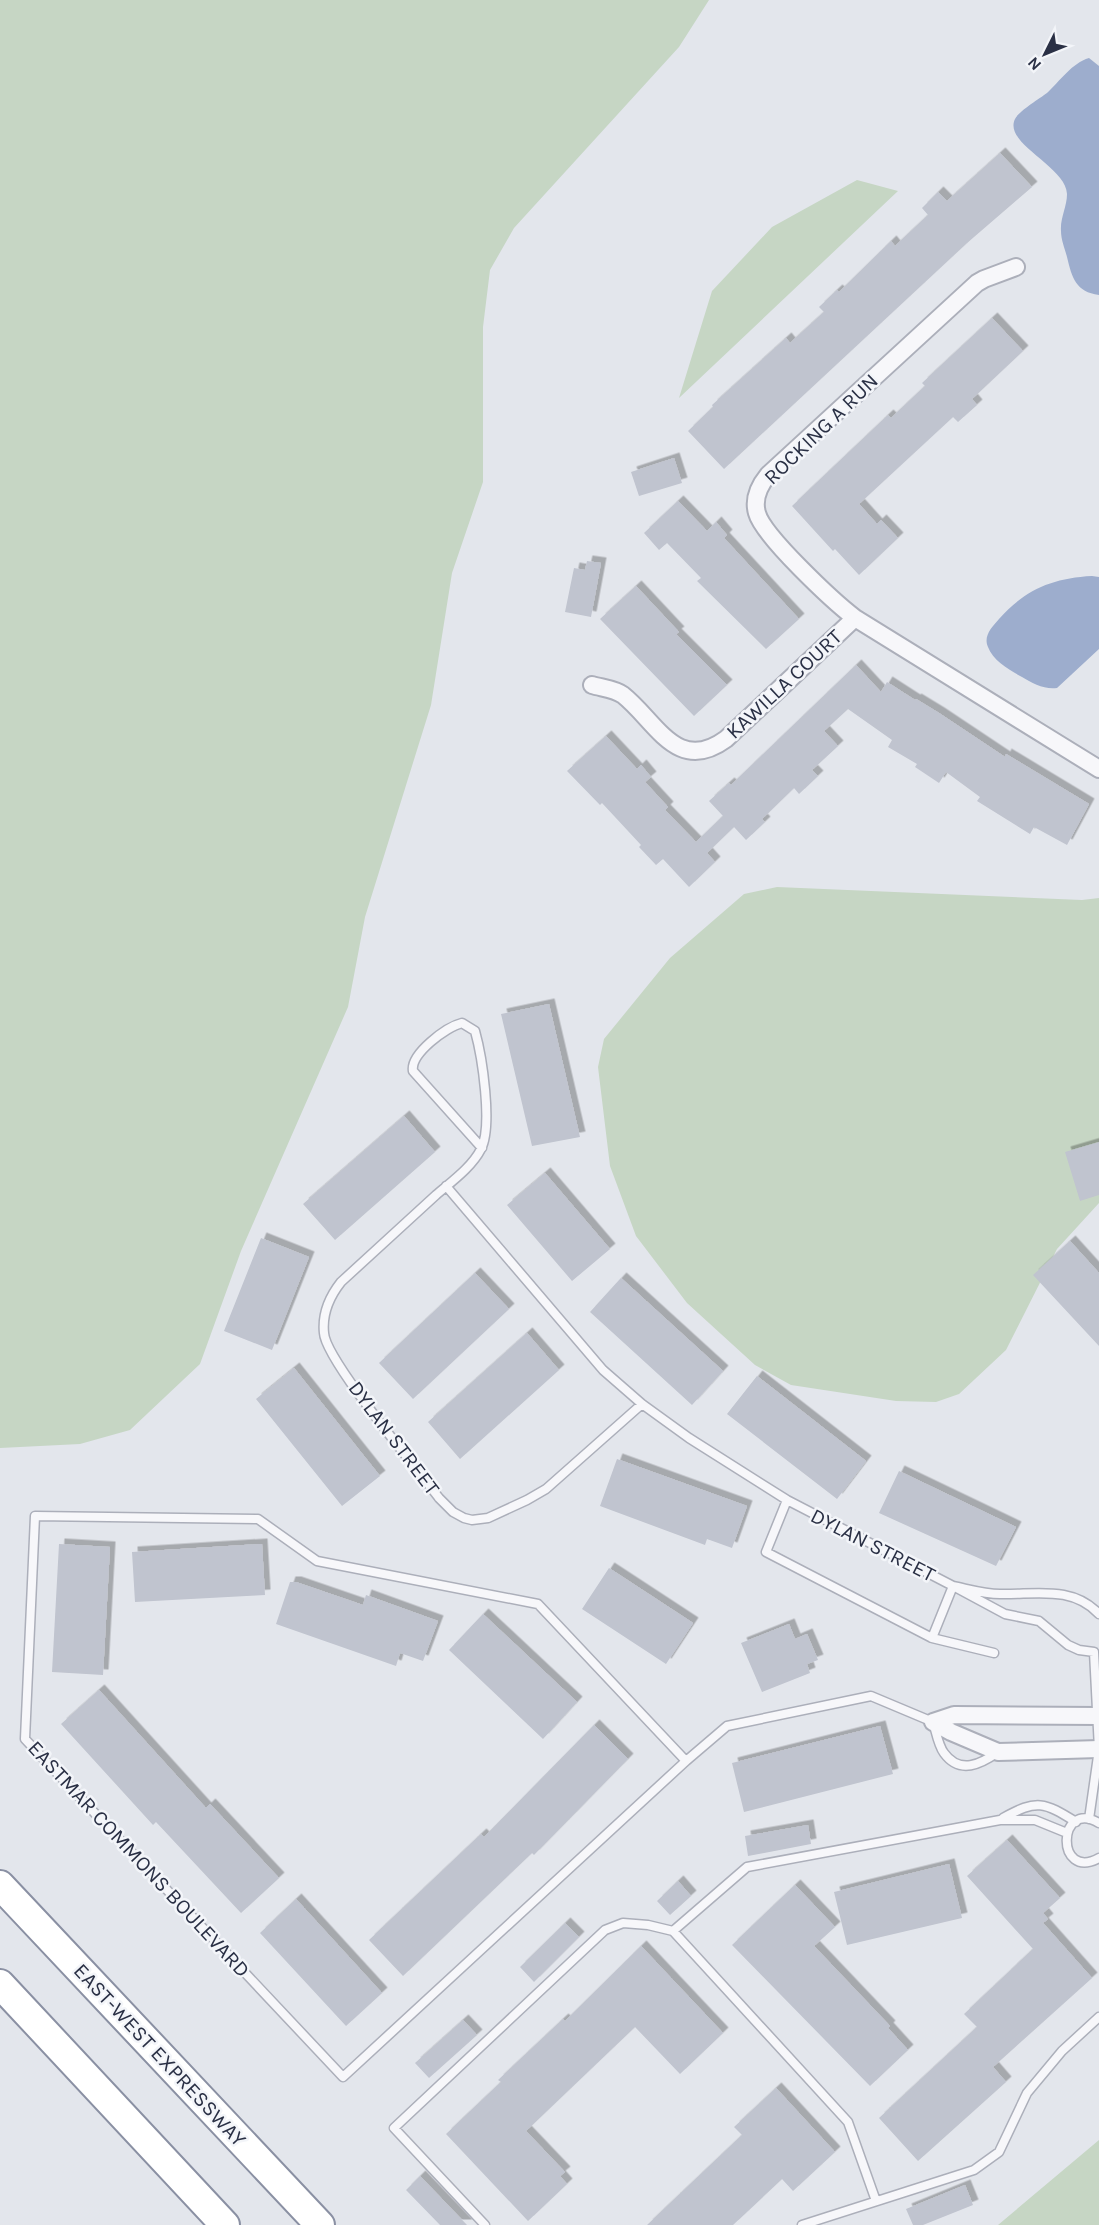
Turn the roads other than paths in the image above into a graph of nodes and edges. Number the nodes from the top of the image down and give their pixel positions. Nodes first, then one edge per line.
1 (1016, 267) dead end
2 (855, 618) junction
3 (592, 685) dead end
4 (1099, 769) edge
5 (482, 1149) junction
6 (446, 1185) junction
7 (642, 1404) junction
8 (787, 1500) junction
9 (953, 1586) junction
10 (1099, 1614) edge
11 (932, 1638) junction
12 (1096, 1651) edge
13 (994, 1653) dead end
14 (1098, 1716) edge
15 (933, 1722) junction
16 (1099, 1749) edge
17 (998, 1752) junction
18 (686, 1761) junction
19 (1000, 1820) junction
20 (1089, 1820) junction
21 (1076, 1822) junction
22 (1099, 1823) edge
23 (1066, 1833) junction
24 (1099, 1858) edge
25 (0, 1885) edge
26 (673, 1930) junction
27 (0, 1984) edge
28 (1099, 2017) edge
29 (876, 2201) junction
30 (317, 2220) edge
31 (225, 2225) edge
32 (485, 2225) edge
33 (802, 2225) edge

1 - 2 street, ROCKING A RUN
2 - 3 street, KAWILLA COURT
2 - 4 street, ROCKING A RUN
5 - 5 lane
5 - 6 lane, DYLAN STREET
6 - 7 lane, DYLAN STREET
6 - 7 lane, DYLAN STREET
7 - 8 lane, DYLAN STREET
8 - 9 lane, DYLAN STREET
8 - 11 lane
9 - 10 lane, DYLAN STREET
9 - 11 lane
9 - 12 lane, DYLAN STREET
11 - 13 lane
12 - 14 lane, DYLAN STREET
14 - 15 street
14 - 16 lane, DYLAN STREET
15 - 17 street, EASTMAR COMMONS BOULEVARD
15 - 17 lane
15 - 18 lane, EASTMAR COMMONS BOULEVARD
16 - 17 street, EASTMAR COMMONS BOULEVARD
16 - 20 lane, DYLAN STREET
18 - 18 lane, EASTMAR COMMONS BOULEVARD
19 - 21 lane
19 - 23 lane
19 - 26 lane
20 - 21 lane
20 - 22 lane
21 - 23 lane
23 - 24 lane
25 - 30 highway, EAST-WEST EXPRESSWAY
26 - 29 lane
26 - 32 lane
27 - 31 highway
28 - 29 lane
29 - 33 lane

